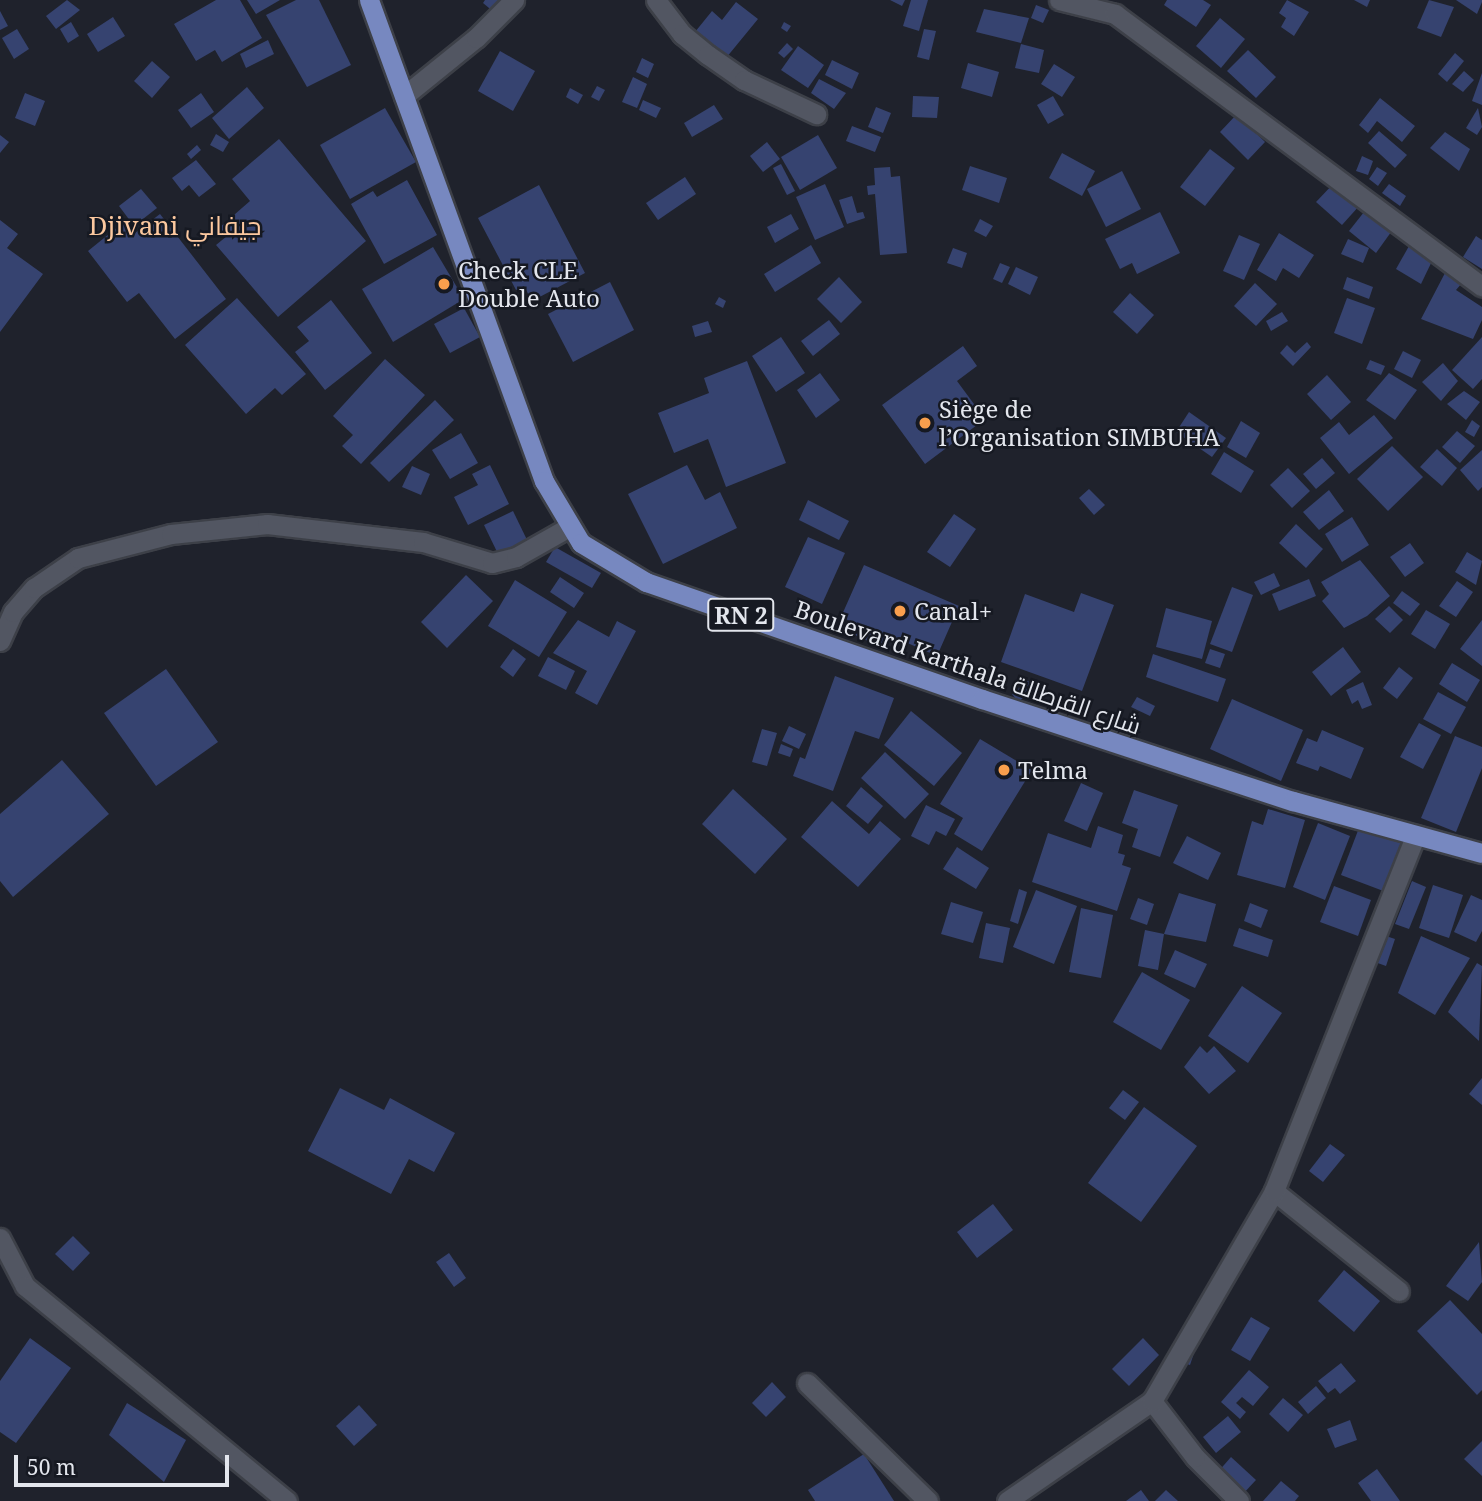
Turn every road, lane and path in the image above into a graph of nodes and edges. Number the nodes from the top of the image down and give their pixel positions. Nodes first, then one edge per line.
1 (369, 0) edge
2 (514, 0) edge
3 (656, 0) edge
4 (1059, 0) edge
5 (404, 96) junction
6 (816, 114) dead end
7 (1482, 288) edge
8 (569, 527) junction
9 (0, 641) edge
10 (1416, 835) junction
11 (1477, 847) edge
12 (1274, 1191) junction
13 (0, 1238) edge
14 (1399, 1291) dead end
15 (807, 1383) dead end
16 (1152, 1401) junction
17 (287, 1501) edge
18 (928, 1501) edge
19 (1007, 1501) edge
20 (1239, 1501) edge

1 - 5 main road, Boulevard Karthala شارع القرطالة / RN 2
2 - 5 street
3 - 6 street
4 - 7 street
5 - 8 main road, Boulevard Karthala شارع القرطالة / RN 2
8 - 9 street
8 - 10 main road, Boulevard Karthala شارع القرطالة / RN 2
10 - 11 main road, Boulevard Karthala شارع القرطالة / RN 2
10 - 12 street
12 - 14 street
12 - 16 street
13 - 17 street
15 - 18 street
16 - 19 street
16 - 20 street

